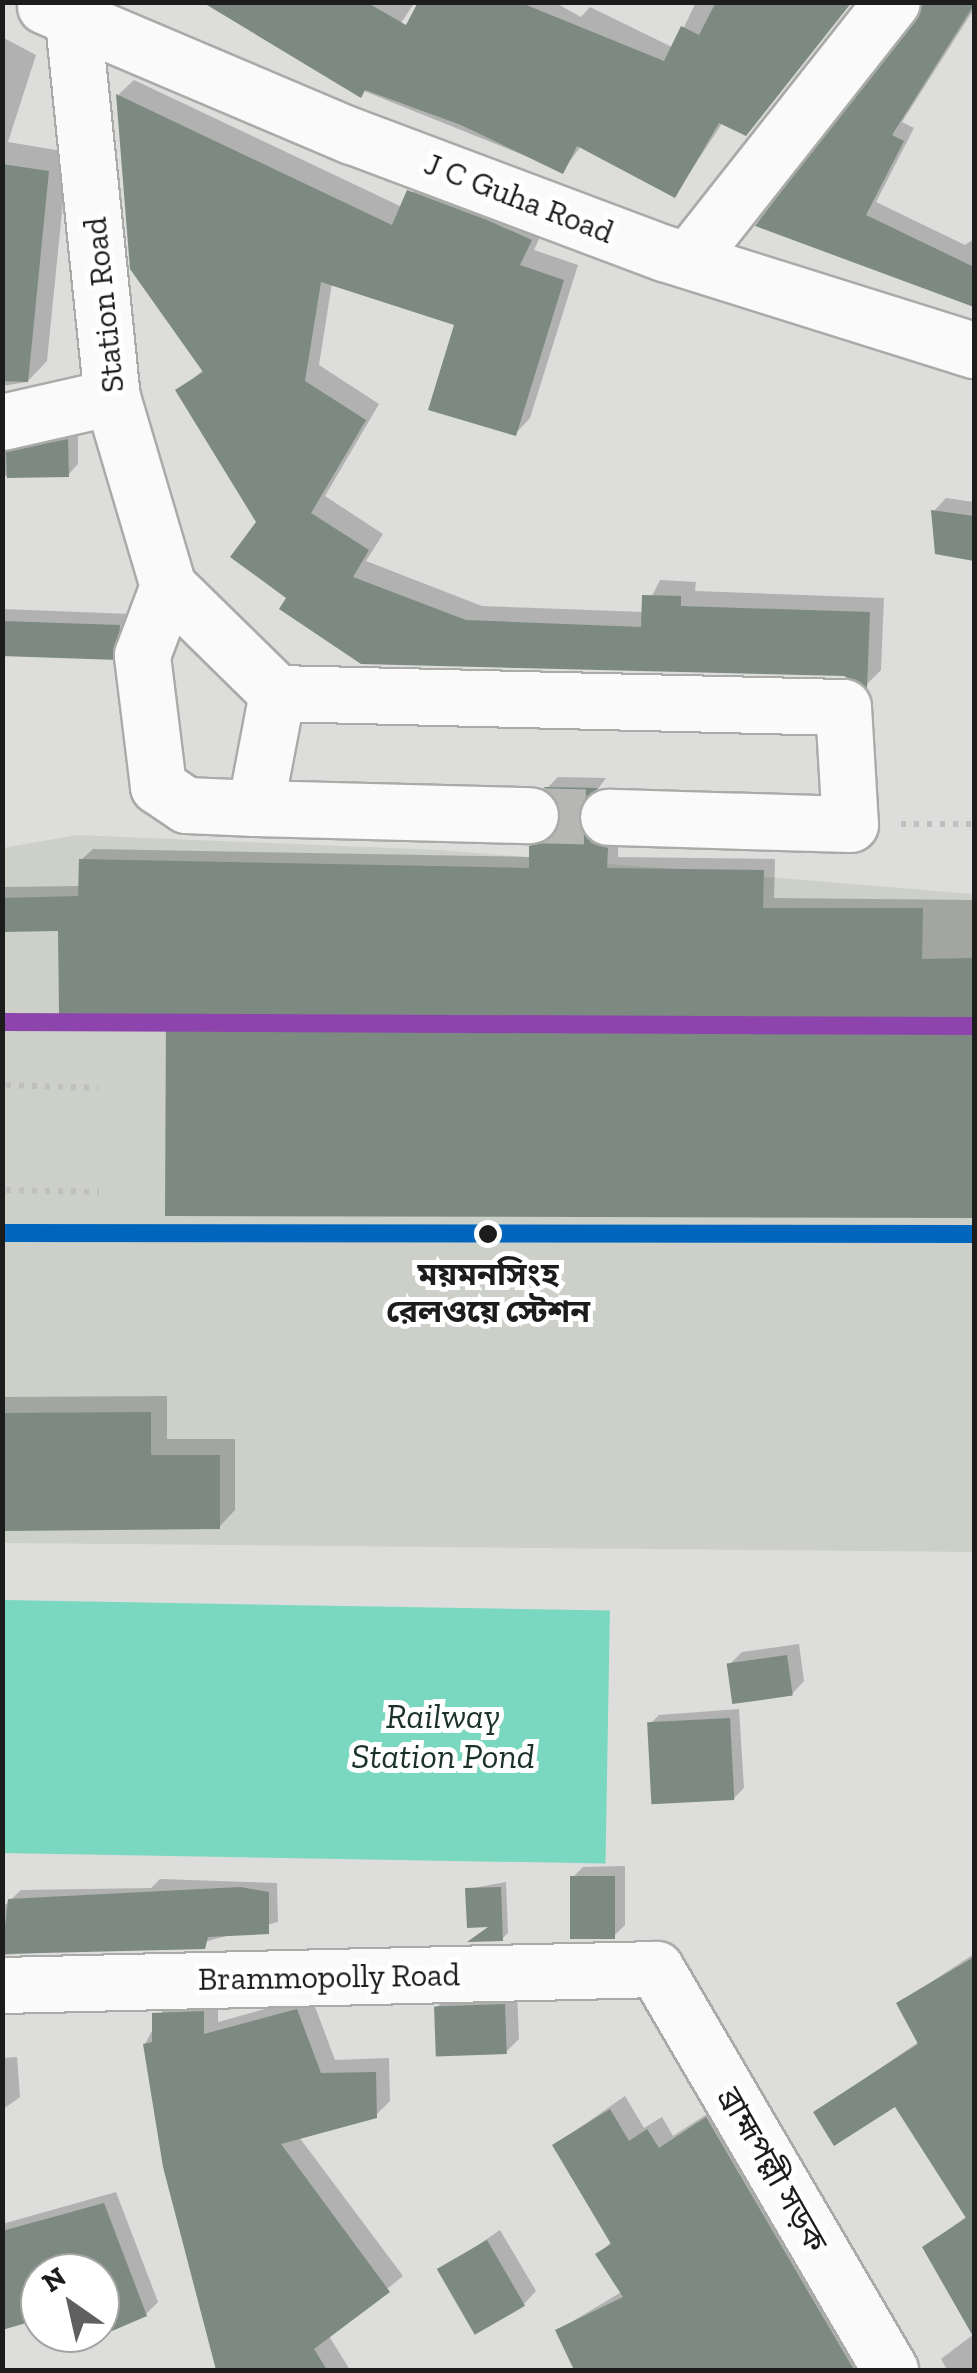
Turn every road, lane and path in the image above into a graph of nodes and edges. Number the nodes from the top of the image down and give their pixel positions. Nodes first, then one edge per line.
1 (892, 2) edge
2 (60, 8) edge
3 (688, 260) junction
4 (974, 350) edge
5 (112, 397) junction
6 (2, 422) edge
7 (168, 586) junction
8 (277, 693) junction
9 (255, 808) junction
10 (530, 815) tunnel mouth
11 (608, 817) tunnel mouth
12 (850, 824) junction
13 (974, 824) edge
14 (2, 990) edge
15 (6, 1085) junction
16 (98, 1088) dead end
17 (4, 1190) edge
18 (98, 1192) dead end
19 (656, 1969) joint
20 (2, 1984) edge
21 (890, 2370) edge

1 - 3 street
2 - 3 street, J C Guha Road
2 - 5 street, Station Road
3 - 4 street, J C Guha Road
5 - 6 street
5 - 7 street, Station Road
7 - 8 street, Station Road
7 - 9 street
8 - 9 street
8 - 12 street
9 - 10 street
11 - 12 street
12 - 13 path
14 - 15 path
15 - 16 path
15 - 17 path
17 - 18 path
19 - 20 street, Brammopolly Road
19 - 21 street, ব্রাহ্মপল্লী সড়ক

